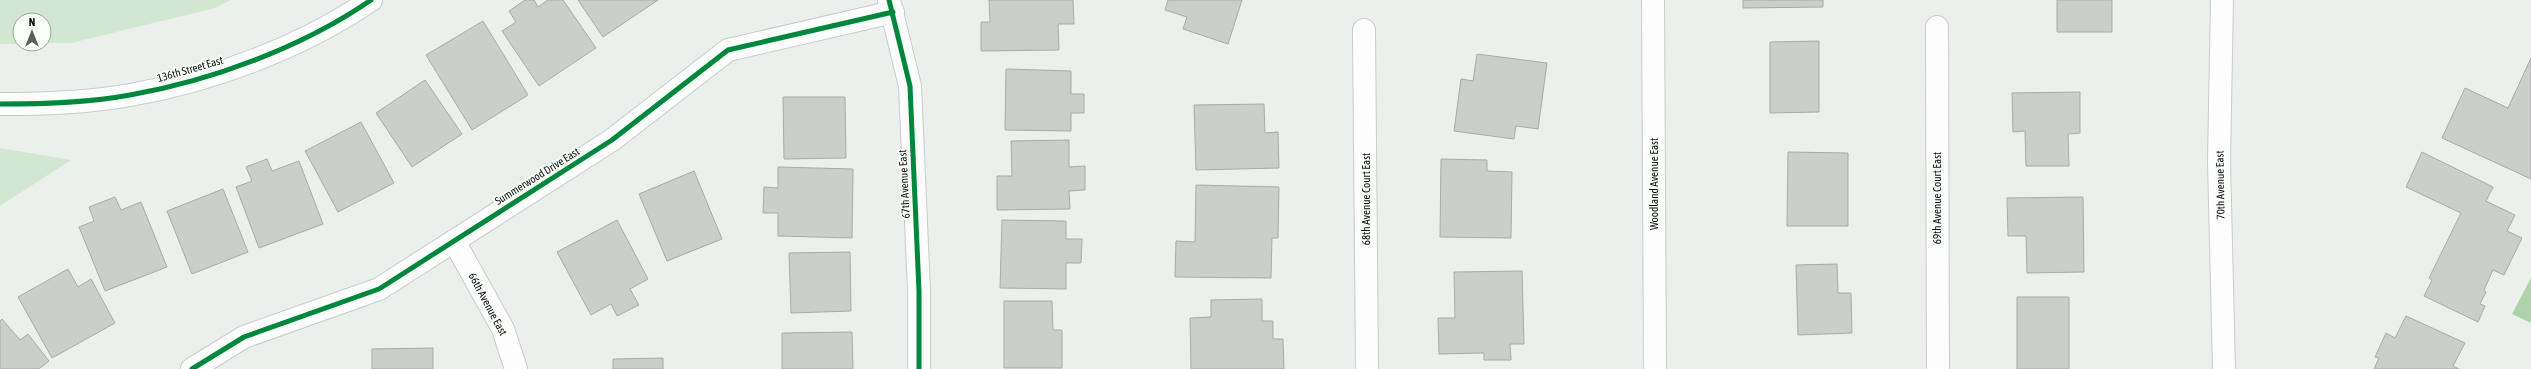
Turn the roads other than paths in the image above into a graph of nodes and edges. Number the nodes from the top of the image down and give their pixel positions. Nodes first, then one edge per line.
1 (371, 0) edge
2 (1653, 0) edge
3 (2222, 0) edge
4 (891, 6) edge
5 (1937, 27) dead end
6 (1364, 30) dead end
7 (0, 104) edge
8 (454, 241) junction
9 (192, 369) edge
10 (516, 369) edge
11 (919, 369) edge
12 (1367, 369) edge
13 (1655, 369) edge
14 (1938, 369) edge
15 (2224, 369) edge

1 - 7 street, 136th Street East
2 - 13 street, Woodland Avenue East
3 - 15 street, 70th Avenue East
4 - 8 street, Summerwood Drive East
4 - 11 street, 67th Avenue East
5 - 14 street, 69th Avenue Court East
6 - 12 street, 68th Avenue Court East
8 - 9 street, Summerwood Drive East
8 - 10 street, 66th Avenue East

